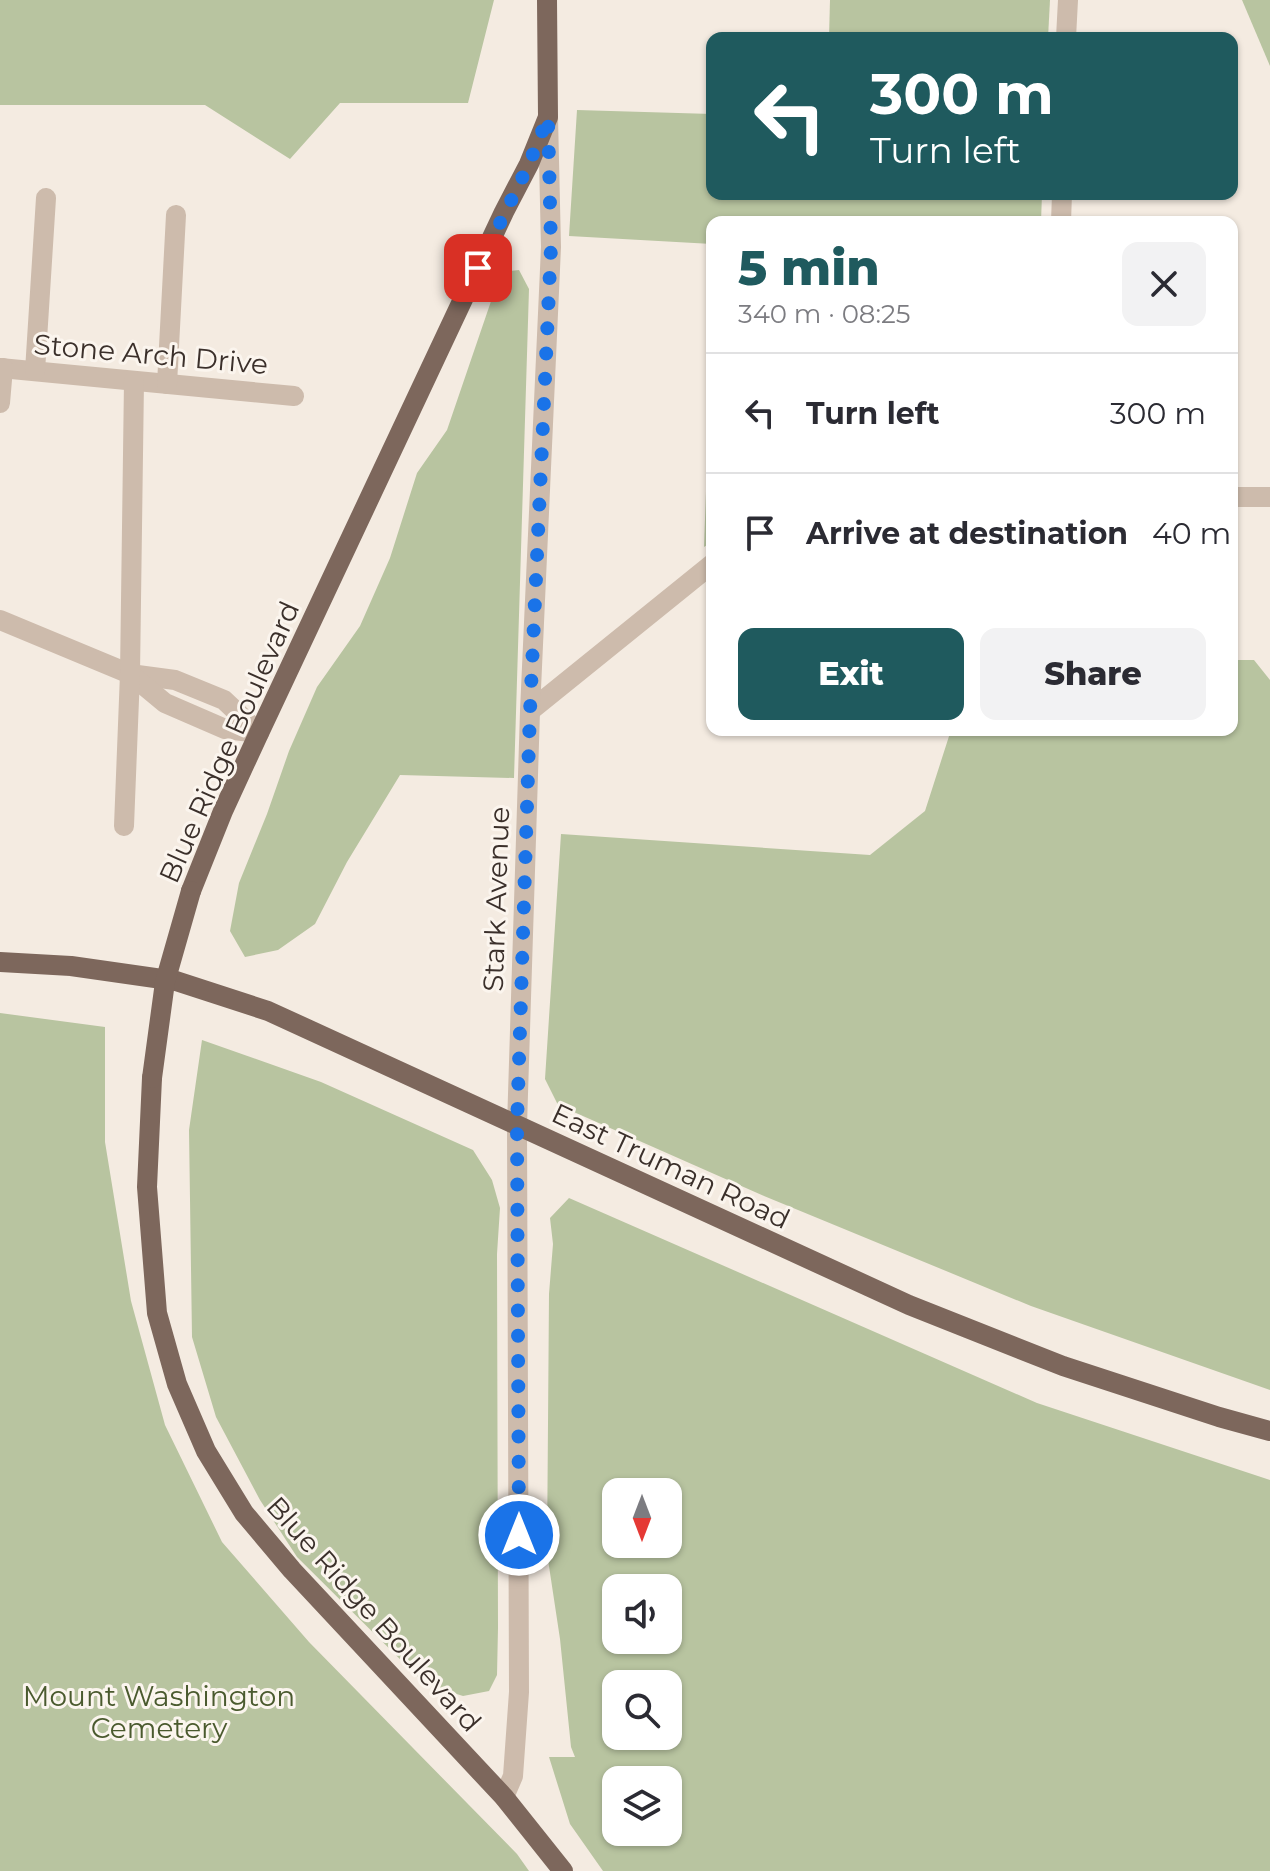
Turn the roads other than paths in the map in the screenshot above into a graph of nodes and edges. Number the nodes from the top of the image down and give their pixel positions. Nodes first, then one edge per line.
1 (547, 0) edge
2 (1068, 0) edge
3 (1066, 32) edge
4 (548, 117) junction
5 (46, 198) dead end
6 (176, 215) dead end
7 (2, 368) edge
8 (35, 371) junction
9 (134, 381) junction
10 (167, 384) junction
11 (294, 396) dead end
12 (0, 403) edge
13 (1238, 497) edge
14 (1270, 497) edge
15 (706, 569) edge
16 (0, 620) edge
17 (130, 674) junction
18 (530, 711) junction
19 (259, 733) junction
20 (124, 826) dead end
21 (0, 962) edge
22 (517, 1126) junction
23 (1270, 1431) edge
24 (504, 1797) junction
25 (563, 1871) edge

1 - 4 main road, Stark Avenue
2 - 3 street
4 - 18 street, Stark Avenue
4 - 19 main road, Blue Ridge Boulevard
5 - 8 street
6 - 10 street
7 - 8 street, Stone Arch Drive
7 - 12 street, Stone Arch Drive
8 - 9 street, Stone Arch Drive
9 - 10 street, Stone Arch Drive
9 - 17 street
10 - 11 street, Stone Arch Drive
13 - 14 street
15 - 18 street
16 - 17 street
17 - 19 street
17 - 20 street
18 - 22 street, Stark Avenue
19 - 24 main road, Blue Ridge Boulevard, bridge
21 - 22 main road, East Truman Road
22 - 23 main road, East Truman Road
22 - 24 street, Stark Avenue
24 - 25 main road, Blue Ridge Boulevard

